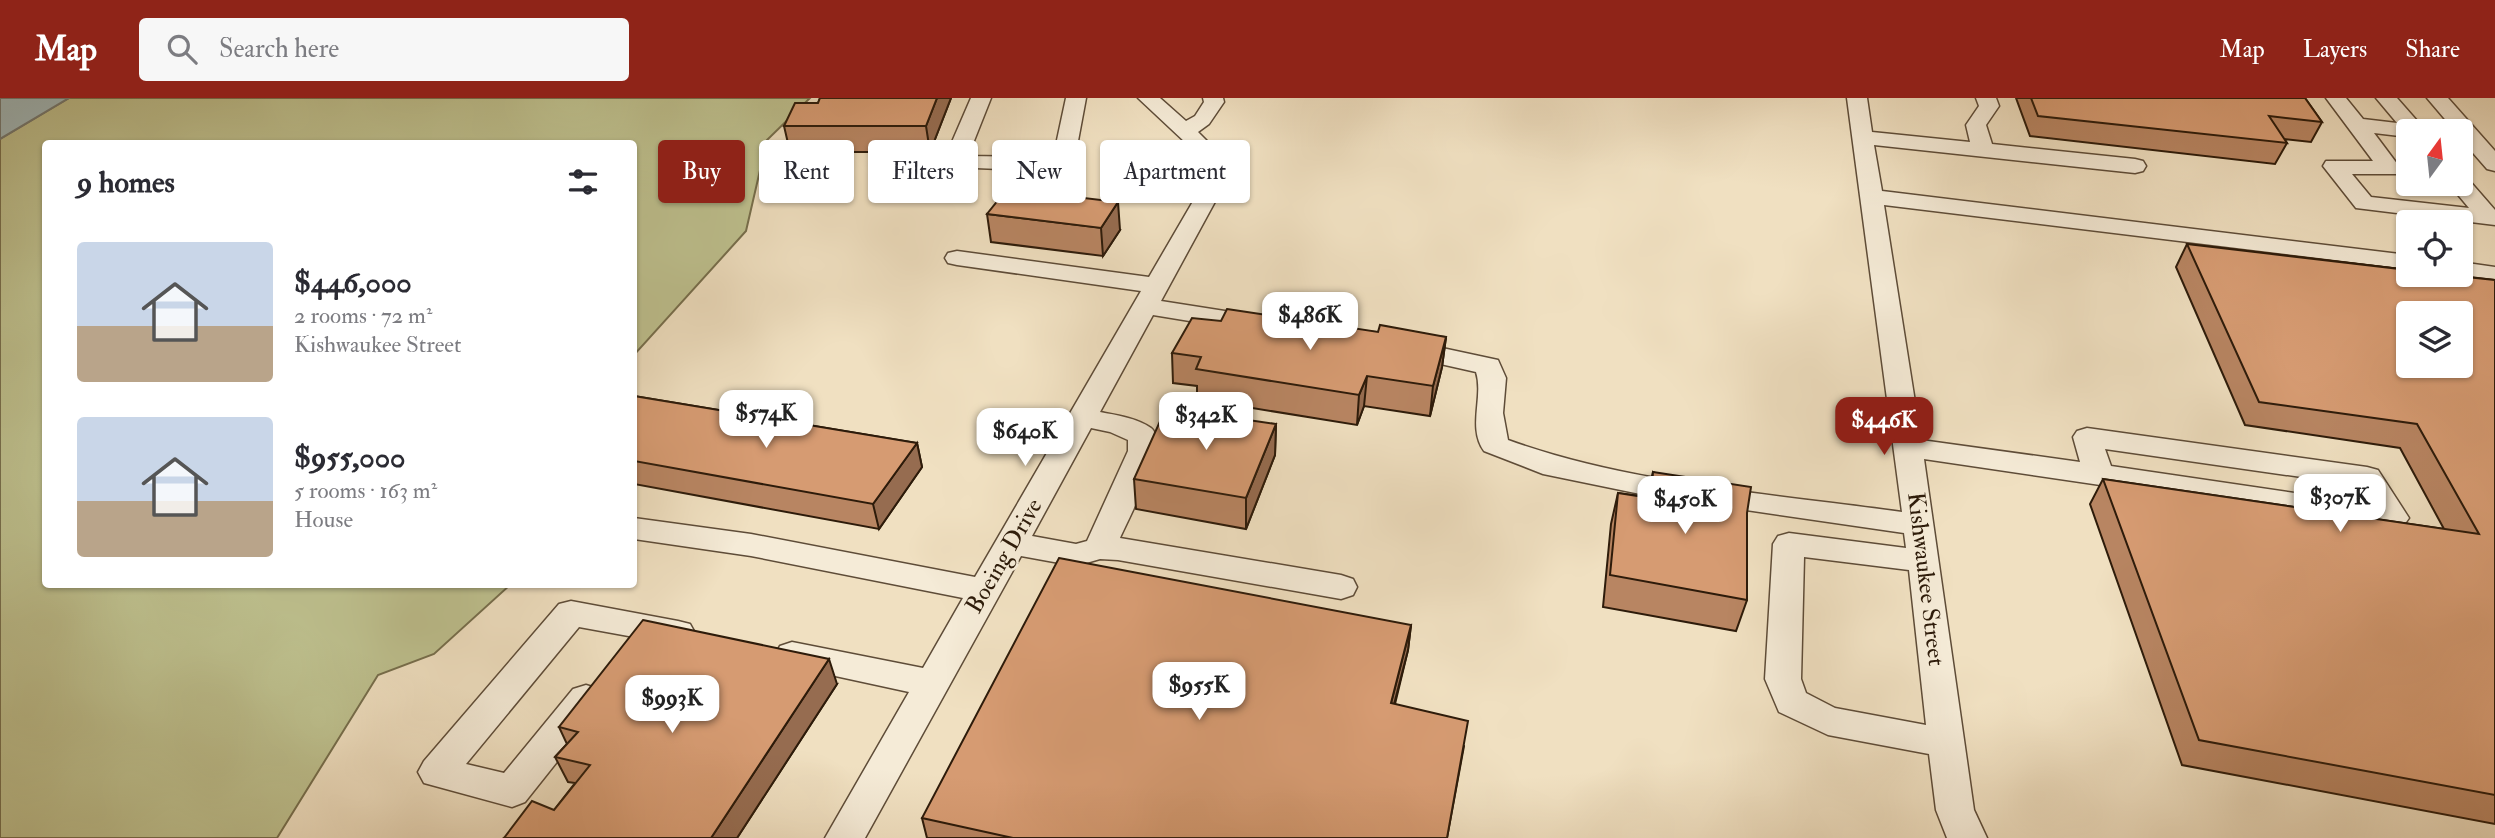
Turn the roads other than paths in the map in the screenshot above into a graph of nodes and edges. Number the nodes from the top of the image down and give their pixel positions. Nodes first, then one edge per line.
1 (981, 98) edge
2 (1076, 98) edge
3 (1148, 98) edge
4 (1213, 98) edge
5 (1857, 98) edge
6 (1986, 98) edge
7 (2336, 98) edge
8 (2386, 98) edge
9 (2437, 98) edge
10 (2404, 119) edge
11 (2453, 119) edge
12 (2357, 125) junction
13 (2396, 129) edge
14 (1186, 131) junction
15 (1863, 137) junction
16 (2473, 144) edge
17 (1982, 149) junction
18 (2495, 164) edge
19 (2135, 166) dead end
20 (2390, 169) junction
21 (2472, 196) edge
22 (1871, 197) junction
23 (2423, 210) joint
24 (2473, 215) edge
25 (2492, 217) edge
26 (957, 258) dead end
27 (2396, 261) edge
28 (2473, 271) edge
29 (2495, 274) edge
30 (1151, 296) junction
31 (1283, 328) edge
32 (1380, 344) edge
33 (1083, 418) junction
34 (1908, 447) junction
35 (2098, 474) junction
36 (1919, 525) junction
37 (637, 528) edge
38 (1012, 543) junction
39 (1100, 548) junction
40 (1924, 561) junction
41 (1341, 587) dead end
42 (985, 591) junction
43 (644, 627) junction
44 (713, 640) edge
45 (754, 648) edge
46 (933, 683) junction
47 (1946, 743) junction
48 (1958, 829) edge
49 (845, 838) edge

1 - 2 street
3 - 14 street, Boeing Drive
4 - 14 street
5 - 15 street, Kishwaukee Street
6 - 17 street
7 - 12 street
8 - 10 street
9 - 11 street
12 - 13 street
12 - 20 street
14 - 30 street, Boeing Drive
15 - 17 street
15 - 22 street, Kishwaukee Street
16 - 18 street
17 - 19 street
20 - 23 street
20 - 23 street
21 - 25 street
22 - 27 street
22 - 34 street, Kishwaukee Street
24 - 25 street
26 - 30 street
28 - 29 street
30 - 31 street
30 - 33 street, Boeing Drive
32 - 36 street
33 - 38 street, Boeing Drive
33 - 39 street
34 - 35 street
34 - 36 street, Kishwaukee Street
35 - 35 street
36 - 40 street, Kishwaukee Street
37 - 42 street
38 - 39 street
38 - 42 street, Boeing Drive
39 - 41 street
40 - 47 street, Kishwaukee Street
40 - 47 street
42 - 46 street, Boeing Drive
43 - 43 street
43 - 44 street
45 - 46 street
46 - 49 street, Boeing Drive
47 - 48 street, Kishwaukee Street

